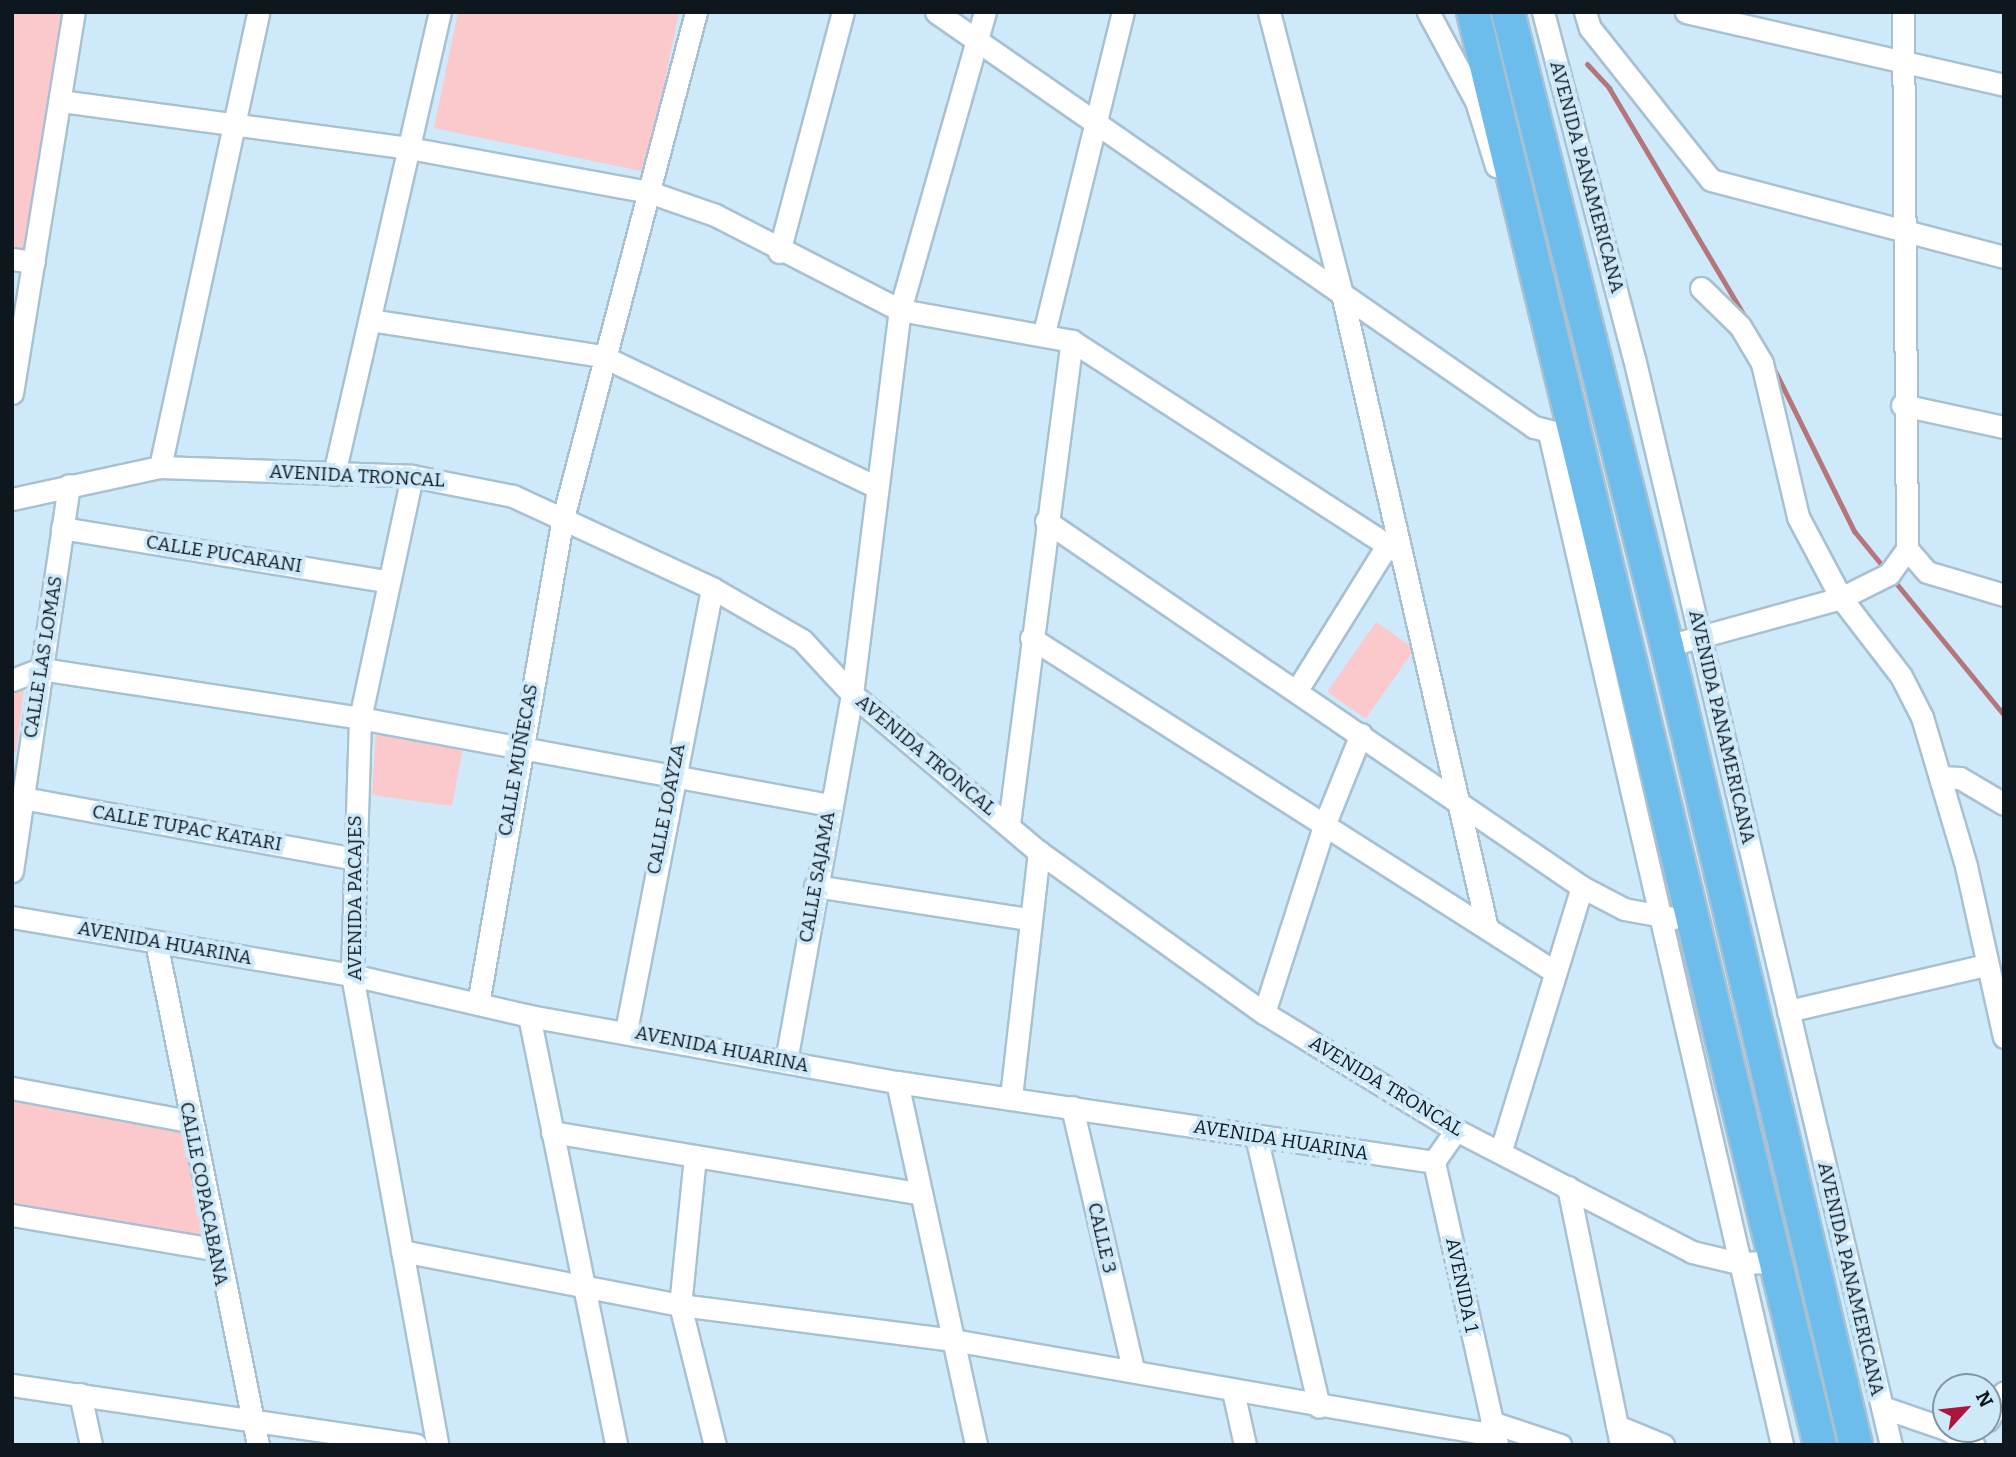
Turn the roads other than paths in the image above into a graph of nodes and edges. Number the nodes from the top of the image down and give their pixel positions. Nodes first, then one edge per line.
1 (74, 12) edge
2 (258, 12) edge
3 (440, 12) edge
4 (696, 12) edge
5 (843, 12) edge
6 (936, 12) edge
7 (985, 12) edge
8 (1123, 12) edge
9 (1269, 12) edge
10 (1428, 12) edge
11 (1473, 12) edge
12 (1508, 12) edge
13 (1543, 12) edge
14 (1585, 12) edge
15 (1686, 12) edge
16 (1903, 12) edge
17 (977, 42) junction
18 (1904, 63) junction
19 (2004, 85) edge
20 (61, 101) junction
21 (1094, 123) junction
22 (234, 127) junction
23 (409, 148) junction
24 (649, 192) junction
25 (1528, 229) junction
26 (1905, 233) junction
27 (779, 252) junction
28 (2004, 257) edge
29 (12, 259) edge
30 (34, 262) junction
31 (1700, 288) dead end
32 (1342, 294) junction
33 (900, 310) junction
34 (370, 320) junction
35 (1044, 333) junction
36 (1072, 341) junction
37 (602, 356) junction
38 (12, 393) edge
39 (1902, 405) junction
40 (2004, 427) edge
41 (1562, 432) junction
42 (160, 467) junction
43 (334, 474) junction
44 (412, 476) junction
45 (69, 485) junction
46 (874, 486) junction
47 (12, 499) edge
48 (563, 518) junction
49 (1046, 521) junction
50 (62, 528) junction
51 (1395, 549) junction
52 (1907, 549) junction
53 (385, 581) junction
54 (712, 588) junction
55 (2004, 595) edge
56 (1841, 598) junction
57 (1031, 638) junction
58 (1703, 639) junction
59 (1667, 646) junction
60 (41, 669) junction
61 (12, 680) edge
62 (1297, 690) junction
63 (852, 694) junction
64 (360, 718) junction
65 (1362, 733) junction
66 (519, 749) junction
67 (19, 770) edge
68 (670, 777) junction
69 (1940, 777) junction
70 (1456, 795) junction
71 (23, 798) junction
72 (2004, 804) edge
73 (830, 805) junction
74 (1325, 823) junction
75 (1009, 824) junction
76 (1039, 852) junction
77 (351, 858) junction
78 (12, 871) edge
79 (816, 886) junction
80 (1583, 887) junction
81 (12, 917) edge
82 (1661, 917) junction
83 (1029, 919) junction
84 (1694, 919) junction
85 (1487, 928) junction
86 (156, 942) junction
87 (1986, 965) junction
88 (1552, 970) junction
89 (352, 975) junction
90 (478, 1004) junction
91 (1788, 1012) junction
92 (1264, 1013) junction
93 (528, 1016) junction
94 (626, 1031) junction
95 (2004, 1037) edge
96 (786, 1061) junction
97 (897, 1082) junction
98 (12, 1088) edge
99 (1012, 1097) junction
100 (1072, 1107) junction
101 (190, 1121) junction
102 (1456, 1130) junction
103 (552, 1132) junction
104 (1256, 1136) junction
105 (1501, 1150) junction
106 (695, 1156) junction
107 (1434, 1162) junction
108 (1568, 1187) junction
109 (921, 1194) junction
110 (12, 1214) edge
111 (214, 1249) junction
112 (402, 1251) junction
113 (1775, 1262) junction
114 (1740, 1263) junction
115 (583, 1287) junction
116 (680, 1305) junction
117 (953, 1340) junction
118 (1133, 1370) junction
119 (12, 1385) edge
120 (1233, 1391) junction
121 (80, 1394) junction
122 (1319, 1407) junction
123 (1882, 1407) junction
124 (1932, 1424) edge
125 (1494, 1434) edge
126 (256, 1435) edge
127 (1619, 1436) edge
128 (91, 1445) edge
129 (416, 1445) edge
130 (437, 1445) edge
131 (616, 1445) edge
132 (715, 1445) edge
133 (976, 1445) edge
134 (1245, 1445) edge
135 (1560, 1445) edge
136 (1663, 1445) edge
137 (1782, 1445) edge
138 (1820, 1445) edge
139 (1856, 1445) edge
140 (1891, 1445) edge

1 - 20 street
2 - 22 street
3 - 23 street
4 - 24 street, CALLE MUÑECAS
5 - 27 street
6 - 17 street
7 - 17 street, CALLE SAJAMA
8 - 21 street
9 - 32 street
10 - 25 street
11 - 25 highway
12 - 59 highway, AVENIDA PANAMERICANA
13 - 58 street, AVENIDA PANAMERICANA
14 - 26 street
15 - 18 street
16 - 18 street
17 - 21 street
17 - 33 street, CALLE SAJAMA
18 - 19 street
18 - 26 street
20 - 22 street
20 - 30 street
21 - 32 street
21 - 35 street
22 - 23 street
22 - 42 street
23 - 24 street
23 - 34 street
24 - 27 street
24 - 37 street, CALLE MUÑECAS
25 - 41 highway
26 - 28 street
26 - 39 street
27 - 33 street
29 - 30 street
30 - 38 street
31 - 56 street
32 - 41 street
32 - 51 street
33 - 35 street
33 - 46 street, CALLE SAJAMA
34 - 37 street
34 - 43 street
35 - 36 street
36 - 49 street
36 - 51 street
37 - 46 street
37 - 48 street, CALLE MUÑECAS
39 - 40 street
39 - 52 street
41 - 82 street
41 - 84 highway
42 - 43 street, AVENIDA TRONCAL
42 - 45 street, AVENIDA TRONCAL
43 - 44 street, AVENIDA TRONCAL
44 - 48 street, AVENIDA TRONCAL
44 - 53 street, AVENIDA PACAJES
45 - 47 street, AVENIDA TRONCAL
45 - 50 street, CALLE LAS LOMAS
46 - 63 street, CALLE SAJAMA
48 - 54 street, AVENIDA TRONCAL
48 - 66 street, CALLE MUÑECAS
49 - 57 street
49 - 62 street
50 - 53 street, CALLE PUCARANI
50 - 60 street, CALLE LAS LOMAS
51 - 62 street
51 - 70 street
52 - 55 street
52 - 56 street
53 - 64 street, AVENIDA PACAJES
54 - 63 street, AVENIDA TRONCAL
54 - 68 street, CALLE LOAYZA
56 - 58 street
56 - 69 street
57 - 74 street
57 - 75 street
58 - 59 street
58 - 91 street, AVENIDA PANAMERICANA
59 - 139 highway, AVENIDA PANAMERICANA
60 - 61 street
60 - 64 street
60 - 67 street, CALLE LAS LOMAS
62 - 65 street
63 - 73 street, CALLE SAJAMA
63 - 75 street, AVENIDA TRONCAL
64 - 66 street
64 - 77 street, AVENIDA PACAJES
65 - 70 street
65 - 74 street
66 - 68 street
66 - 90 street, CALLE MUÑECAS
67 - 71 street, CALLE LAS LOMAS
68 - 73 street
68 - 94 street, CALLE LOAYZA
69 - 72 street
69 - 87 street
70 - 80 street
70 - 85 street
71 - 77 street, CALLE TUPAC KATARI
71 - 78 street, CALLE LAS LOMAS
73 - 79 street, CALLE SAJAMA
74 - 85 street
74 - 92 street
75 - 76 street, AVENIDA TRONCAL
76 - 83 street
76 - 92 street, AVENIDA TRONCAL
77 - 89 street, AVENIDA PACAJES
79 - 83 street
79 - 96 street, CALLE SAJAMA
80 - 82 street
80 - 88 street
81 - 86 street, AVENIDA HUARINA
82 - 84 street
82 - 114 street
83 - 99 street
84 - 113 highway
85 - 88 street
86 - 89 street, AVENIDA HUARINA
86 - 101 street, CALLE COPACABANA
87 - 91 street
87 - 95 street
88 - 105 street
89 - 90 street, AVENIDA HUARINA
89 - 112 street, AVENIDA PACAJES
90 - 93 street, AVENIDA HUARINA
91 - 123 street, AVENIDA PANAMERICANA
92 - 102 street, AVENIDA TRONCAL
93 - 94 street, AVENIDA HUARINA
93 - 103 street
94 - 96 street, AVENIDA HUARINA
96 - 97 street, AVENIDA HUARINA
97 - 99 street, AVENIDA HUARINA
97 - 109 street
98 - 101 street
99 - 100 street, AVENIDA HUARINA
100 - 104 street, AVENIDA HUARINA
100 - 118 street, CALLE 3
101 - 111 street, CALLE COPACABANA
102 - 105 street, AVENIDA TRONCAL
102 - 107 street
103 - 106 street
103 - 115 street
104 - 107 street, AVENIDA HUARINA
104 - 122 street
105 - 108 street, AVENIDA TRONCAL
106 - 109 street
106 - 116 street
107 - 125 street, AVENIDA 1
108 - 114 street, AVENIDA TRONCAL
108 - 127 street
109 - 117 street
110 - 111 street
111 - 126 street, CALLE COPACABANA
112 - 115 street
112 - 130 street, AVENIDA PACAJES
113 - 114 street, AVENIDA TRONCAL
113 - 138 highway
114 - 137 street
115 - 116 street
115 - 131 street
116 - 117 street
116 - 132 street
117 - 118 street
117 - 133 street
118 - 120 street
119 - 121 street
120 - 122 street
120 - 134 street
121 - 126 street
121 - 128 street
122 - 125 street
123 - 124 street
123 - 140 street, AVENIDA PANAMERICANA
125 - 135 street
126 - 129 street
127 - 136 street

